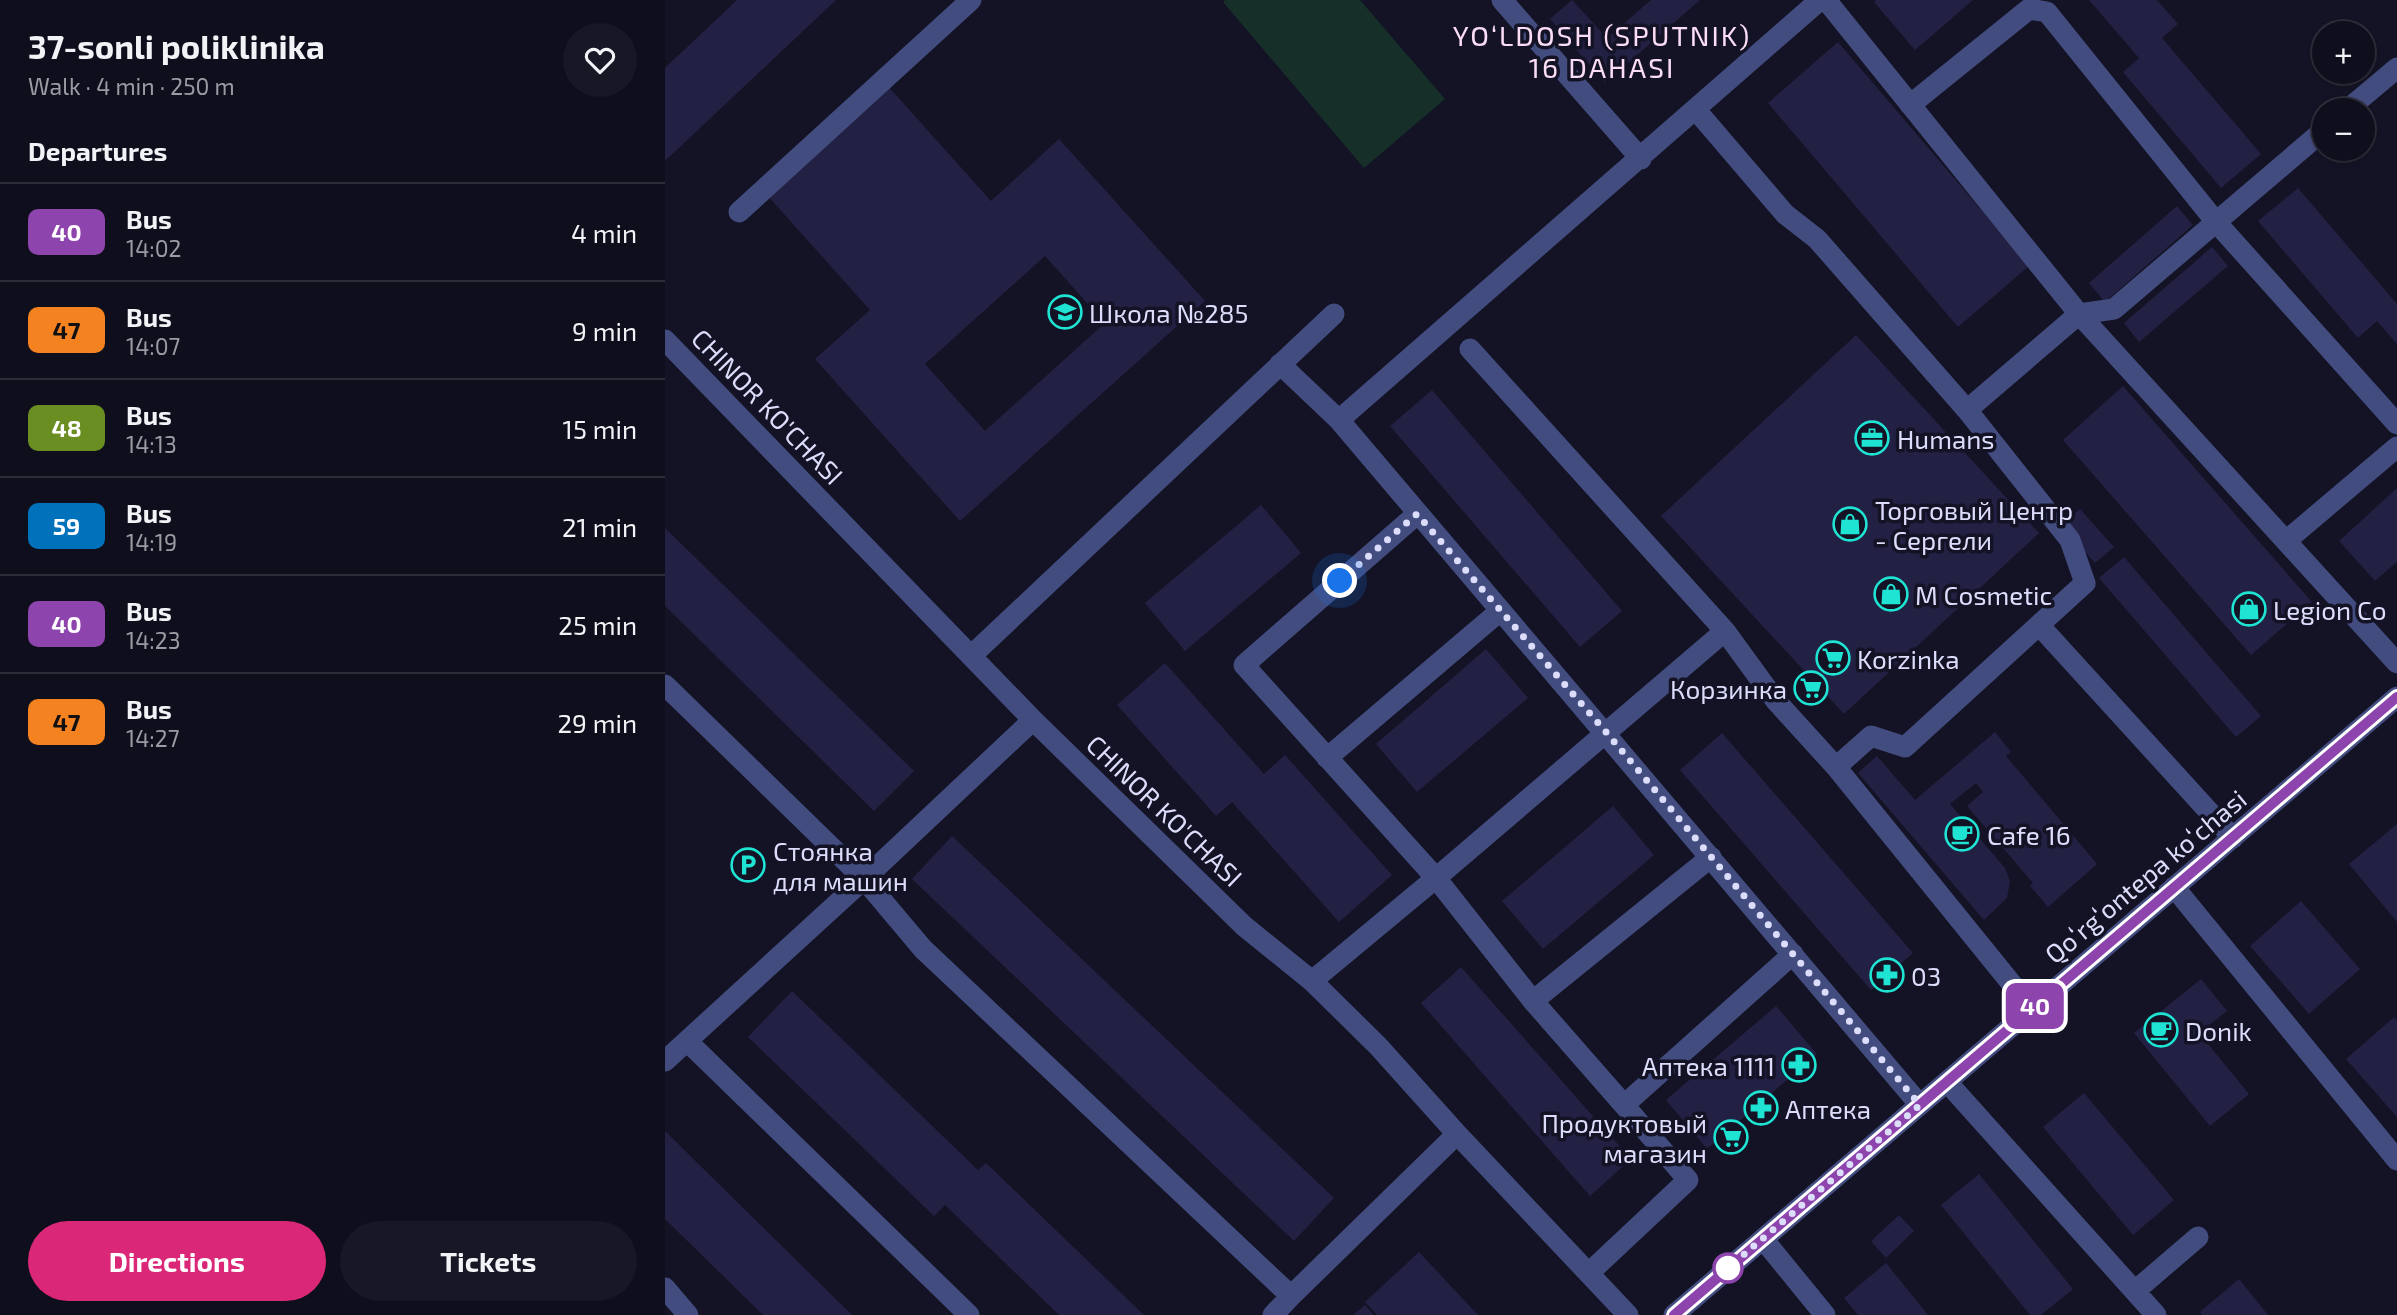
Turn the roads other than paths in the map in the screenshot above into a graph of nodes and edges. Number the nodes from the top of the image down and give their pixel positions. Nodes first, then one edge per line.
1 (971, 0) edge
2 (1502, 0) edge
3 (1820, 0) edge
4 (1826, 0) edge
5 (2397, 68) edge
6 (2361, 98) edge
7 (1910, 105) junction
8 (1696, 110) junction
9 (2312, 140) edge
10 (1641, 159) junction
11 (739, 212) dead end
12 (2216, 222) junction
13 (1334, 314) dead end
14 (2079, 314) junction
15 (665, 341) edge
16 (1470, 349) dead end
17 (1280, 364) junction
18 (1967, 410) junction
19 (1339, 421) junction
20 (2397, 424) edge
21 (2397, 447) edge
22 (1417, 514) junction
23 (2285, 541) junction
24 (1500, 611) junction
25 (2039, 625) junction
26 (1725, 631) junction
27 (971, 656) junction
28 (2397, 663) edge
29 (665, 685) edge
30 (2397, 698) edge
31 (1033, 720) junction
32 (1606, 732) junction
33 (1327, 758) junction
34 (1836, 767) junction
35 (2233, 838) junction
36 (1711, 857) junction
37 (1436, 878) junction
38 (864, 879) junction
39 (2175, 887) junction
40 (1793, 954) junction
41 (1312, 981) junction
42 (1533, 1001) junction
43 (2032, 1009) junction
44 (688, 1042) junction
45 (665, 1061) edge
46 (1947, 1082) junction
47 (1624, 1105) junction
48 (1920, 1105) junction
49 (1457, 1134) junction
50 (2397, 1160) edge
51 (2198, 1237) dead end
52 (1763, 1239) junction
53 (1589, 1273) junction
54 (665, 1288) edge
55 (2135, 1291) junction
56 (1291, 1296) junction
57 (688, 1315) edge
58 (969, 1315) edge
59 (1273, 1315) edge
60 (1628, 1315) edge
61 (1674, 1315) edge
62 (1825, 1315) edge
63 (2156, 1315) edge

1 - 11 street
2 - 10 street
3 - 8 street
4 - 7 street
5 - 6 street
7 - 12 street
7 - 14 street
8 - 10 street
8 - 18 street
9 - 12 street
10 - 19 street
12 - 14 street
12 - 20 street
13 - 17 street
14 - 18 street
14 - 23 street
15 - 27 street, CHINOR KO'CHASI
16 - 26 street
17 - 19 street
17 - 27 street
18 - 25 street
19 - 22 street
21 - 23 street
22 - 24 street
22 - 33 street
23 - 28 street
24 - 32 street
24 - 33 street
25 - 34 street
25 - 35 street
26 - 32 street
26 - 34 street
27 - 31 street, CHINOR KO'CHASI
29 - 38 street
30 - 35 street, Qoʻrgʻontepa koʻchasi
31 - 38 street
31 - 41 street, CHINOR KO'CHASI
32 - 36 street
32 - 37 street
33 - 37 street
34 - 43 street
35 - 39 street, Qoʻrgʻontepa koʻchasi
36 - 40 street
36 - 42 street
37 - 41 street
37 - 42 street
38 - 44 street
38 - 56 street
39 - 43 street, Qoʻrgʻontepa koʻchasi
39 - 50 street
40 - 47 street
40 - 48 street
41 - 49 street, CHINOR KO'CHASI
42 - 47 street
43 - 46 street, Qoʻrgʻontepa koʻchasi
44 - 45 street
44 - 58 street
46 - 48 street, Qoʻrgʻontepa koʻchasi
46 - 55 street
47 - 53 street
48 - 52 street, Qoʻrgʻontepa koʻchasi
49 - 53 street, CHINOR KO'CHASI
49 - 56 street
51 - 55 street
52 - 61 street, Qoʻrgʻontepa koʻchasi
52 - 62 street
53 - 60 street, CHINOR KO'CHASI
54 - 57 street
55 - 63 street
56 - 59 street

